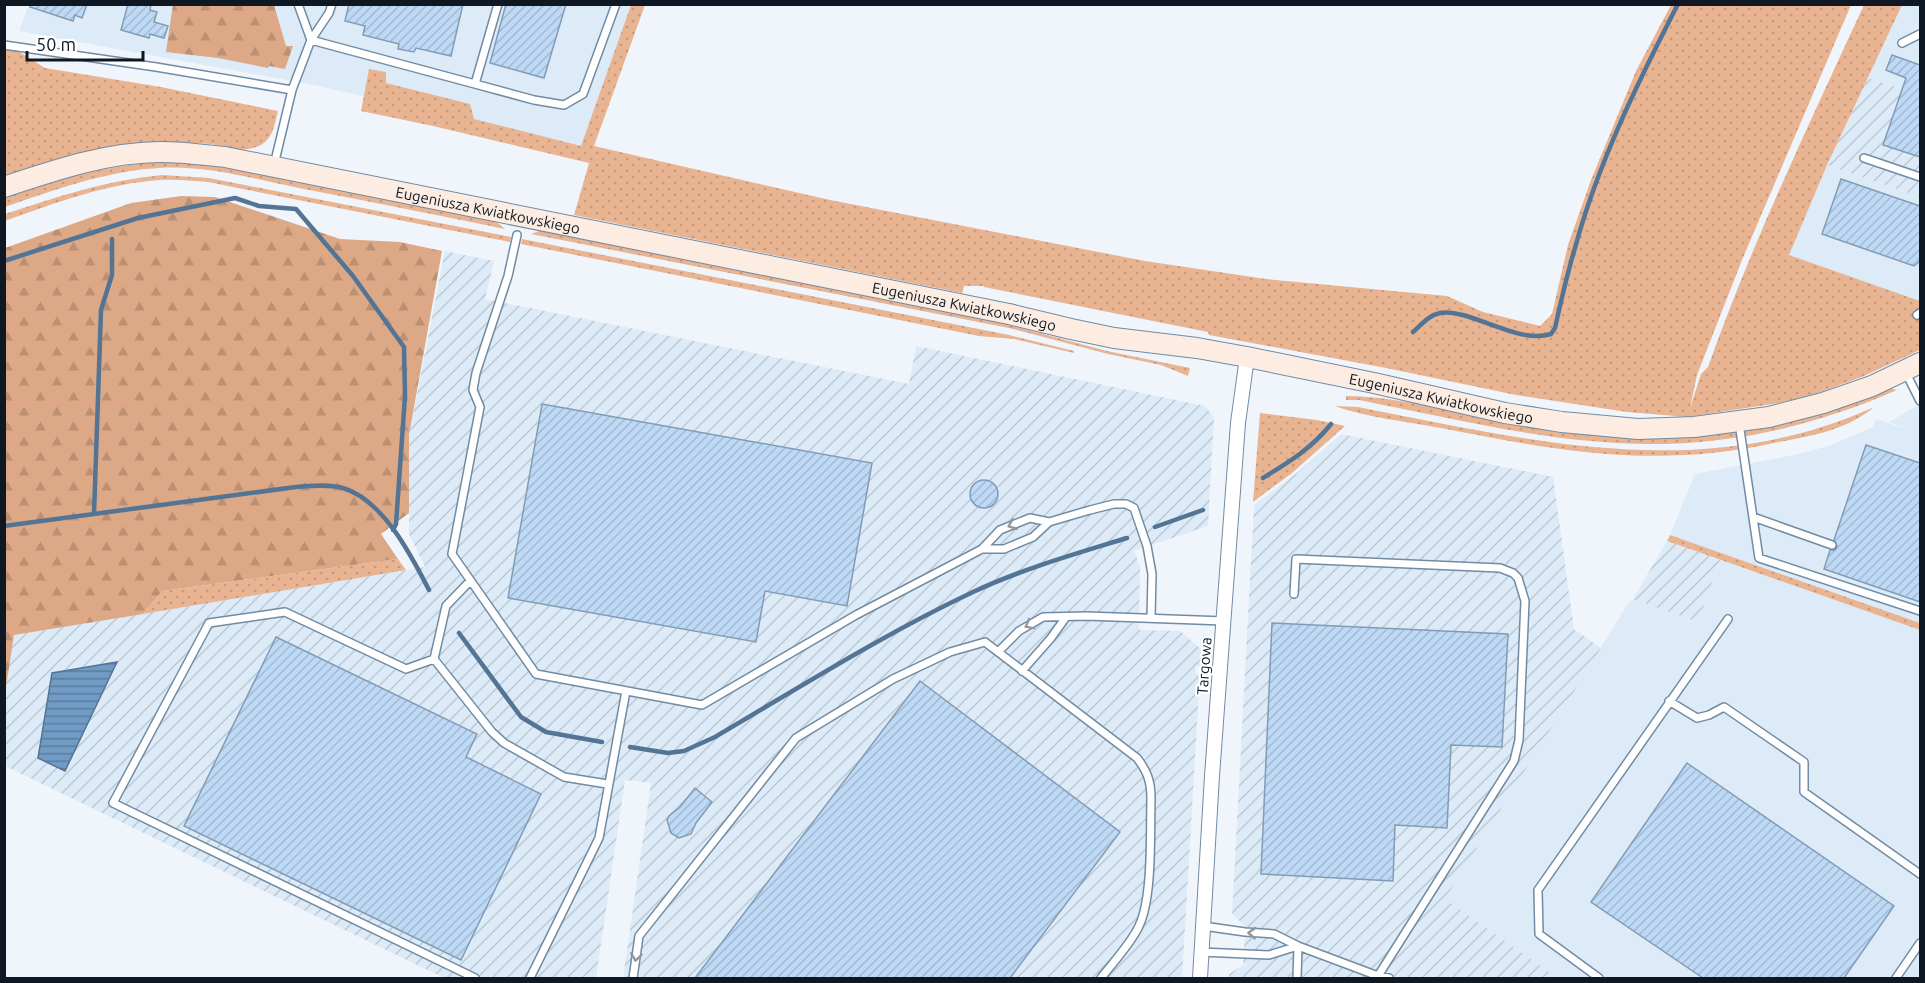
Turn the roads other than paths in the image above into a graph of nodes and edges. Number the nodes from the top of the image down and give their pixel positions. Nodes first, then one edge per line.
1 (298, 4) edge
2 (332, 4) edge
3 (498, 4) edge
4 (616, 4) edge
5 (1920, 34) edge
6 (311, 40) junction
7 (1902, 43) dead end
8 (4, 45) edge
9 (474, 84) junction
10 (292, 90) junction
11 (1864, 158) dead end
12 (274, 168) junction
13 (1920, 177) edge
14 (4, 187) edge
15 (517, 235) dead end
16 (1247, 357) junction
17 (1913, 367) edge
18 (1920, 401) edge
19 (1739, 422) junction
20 (1753, 517) junction
21 (1049, 522) junction
22 (1832, 544) dead end
23 (982, 549) junction
24 (470, 581) junction
25 (1294, 594) dead end
26 (1920, 611) edge
27 (1066, 617) junction
28 (1151, 618) junction
29 (1728, 619) dead end
30 (1224, 621) junction
31 (999, 651) junction
32 (434, 659) junction
33 (1022, 671) junction
34 (626, 691) junction
35 (1669, 701) junction
36 (607, 784) junction
37 (1920, 874) edge
38 (1203, 926) junction
39 (1920, 943) edge
40 (1298, 946) junction
41 (1201, 951) junction
42 (1378, 976) junction
43 (475, 978) edge
44 (530, 978) edge
45 (633, 978) edge
46 (1101, 978) edge
47 (1200, 978) edge
48 (1297, 978) edge
49 (1389, 978) edge
50 (1599, 978) edge
51 (1896, 978) edge

1 - 6 lane
2 - 6 lane
3 - 9 lane
4 - 9 lane
5 - 7 lane
6 - 9 lane
6 - 10 lane
8 - 10 lane
10 - 12 lane
11 - 13 lane
12 - 14 main road, Eugeniusza Kwiatkowskiego
12 - 16 main road, Eugeniusza Kwiatkowskiego
15 - 24 lane
16 - 19 main road, Eugeniusza Kwiatkowskiego
16 - 30 street, Targowa
17 - 18 lane
17 - 19 main road, Eugeniusza Kwiatkowskiego
19 - 20 lane
20 - 22 lane
20 - 26 lane
21 - 23 lane
21 -> 23 lane
21 - 28 lane
23 - 34 lane
24 - 32 lane
24 - 34 lane
25 - 42 lane
27 - 28 lane
27 -> 31 lane
27 - 33 lane
28 - 30 lane
29 - 35 lane
30 - 38 street, Targowa
31 - 33 lane
31 -> 45 lane
32 - 36 lane
32 - 43 lane
33 - 46 lane
34 - 36 lane
35 - 37 lane
35 - 50 lane
36 - 44 lane
40 -> 38 lane
38 - 41 street, Targowa
39 - 51 lane
40 - 41 lane
40 - 42 lane
40 - 48 lane
41 - 47 street, Targowa
42 - 49 lane

